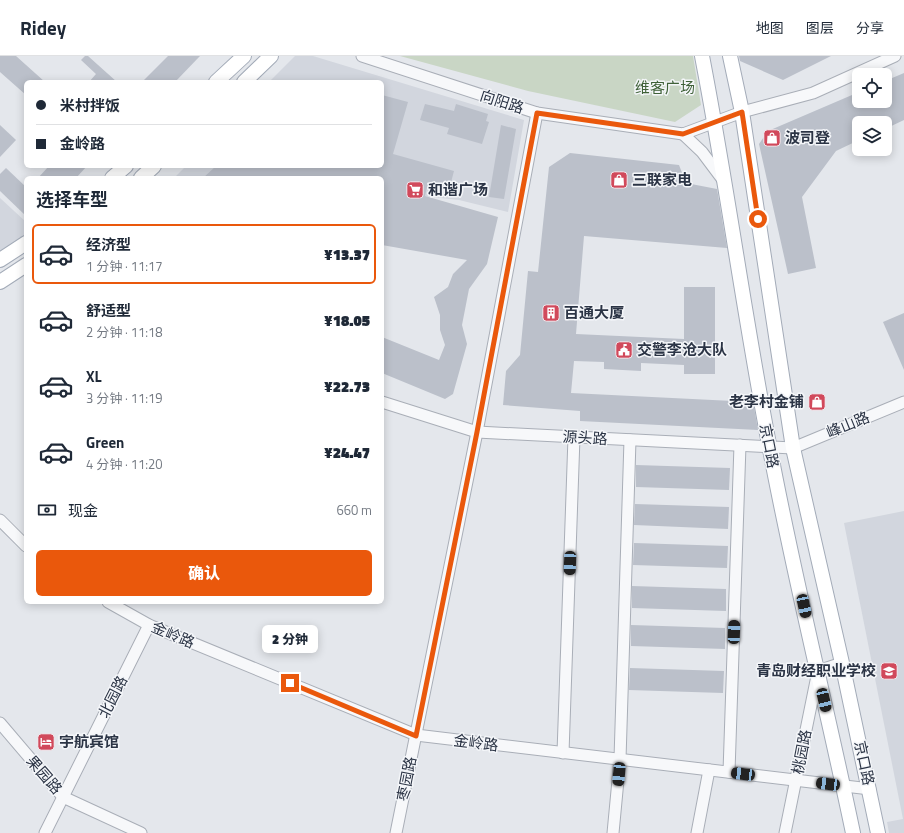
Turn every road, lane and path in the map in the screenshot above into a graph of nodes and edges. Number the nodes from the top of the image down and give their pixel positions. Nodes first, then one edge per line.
1 (244, 56) edge
2 (271, 56) edge
3 (362, 56) edge
4 (702, 56) edge
5 (730, 56) edge
6 (895, 56) edge
7 (218, 80) edge
8 (246, 80) edge
9 (742, 112) junction
10 (537, 113) junction
11 (715, 122) junction
12 (683, 134) junction
13 (124, 168) edge
14 (152, 168) edge
15 (114, 176) edge
16 (143, 176) edge
17 (724, 181) junction
18 (24, 243) edge
19 (0, 260) edge
20 (24, 265) edge
21 (0, 282) edge
22 (904, 402) edge
23 (384, 403) edge
24 (477, 432) junction
25 (574, 437) junction
26 (630, 440) junction
27 (740, 445) junction
28 (769, 446) junction
29 (792, 448) junction
30 (0, 520) edge
31 (24, 544) edge
32 (112, 604) edge
33 (149, 625) junction
34 (842, 663) junction
35 (818, 671) junction
36 (0, 723) edge
37 (416, 736) junction
38 (563, 753) junction
39 (620, 759) junction
40 (709, 770) junction
41 (729, 772) junction
42 (797, 780) junction
43 (843, 786) junction
44 (870, 789) junction
45 (63, 797) junction
46 (45, 833) edge
47 (142, 833) edge
48 (396, 833) edge
49 (613, 833) edge
50 (697, 833) edge
51 (785, 833) edge
52 (853, 833) edge
53 (878, 833) edge

1 - 7 main road
2 - 8 main road
3 - 10 street, 向阳路
4 - 11 main road, 京口路
5 - 9 main road, 京口路
6 - 9 street, 向阳路
9 - 11 street, 向阳路
9 - 29 main road, 京口路
10 - 12 street, 向阳路
10 - 24 street, 枣园路
11 - 12 street, 向阳路
11 - 17 main road, 京口路
12 - 17 street
13 - 15 main road
14 - 16 main road
17 - 28 main road, 京口路
18 - 19 main road
20 - 21 main road
22 - 29 street, 峰山路
23 - 24 street, 源头路
24 - 25 street, 源头路
24 - 37 street, 枣园路
25 - 26 street, 源头路
25 - 38 street
26 - 27 street, 源头路
26 - 39 street
27 - 28 street, 源头路
27 - 41 street
28 - 29 street, 源头路
28 - 35 main road, 京口路
29 - 34 main road, 京口路
30 - 31 street
32 - 33 street, 金岭路
33 - 37 street, 金岭路
33 - 45 street, 北园路
34 - 35 street
34 - 44 main road, 京口路
35 - 42 street, 桃园路
35 - 43 main road, 京口路
36 - 45 street, 果园路
37 - 38 street, 金岭路
37 - 48 street, 枣园路
38 - 39 street, 金岭路
39 - 40 street, 金岭路
39 - 49 street
40 - 41 street, 金岭路
40 - 50 street
41 - 42 street, 金岭路
42 - 43 street, 金岭路
42 - 51 street, 桃园路
43 - 44 street, 金岭路
43 - 52 main road, 京口路
44 - 53 main road, 京口路
45 - 46 street, 北园路
45 - 47 street, 果园路

